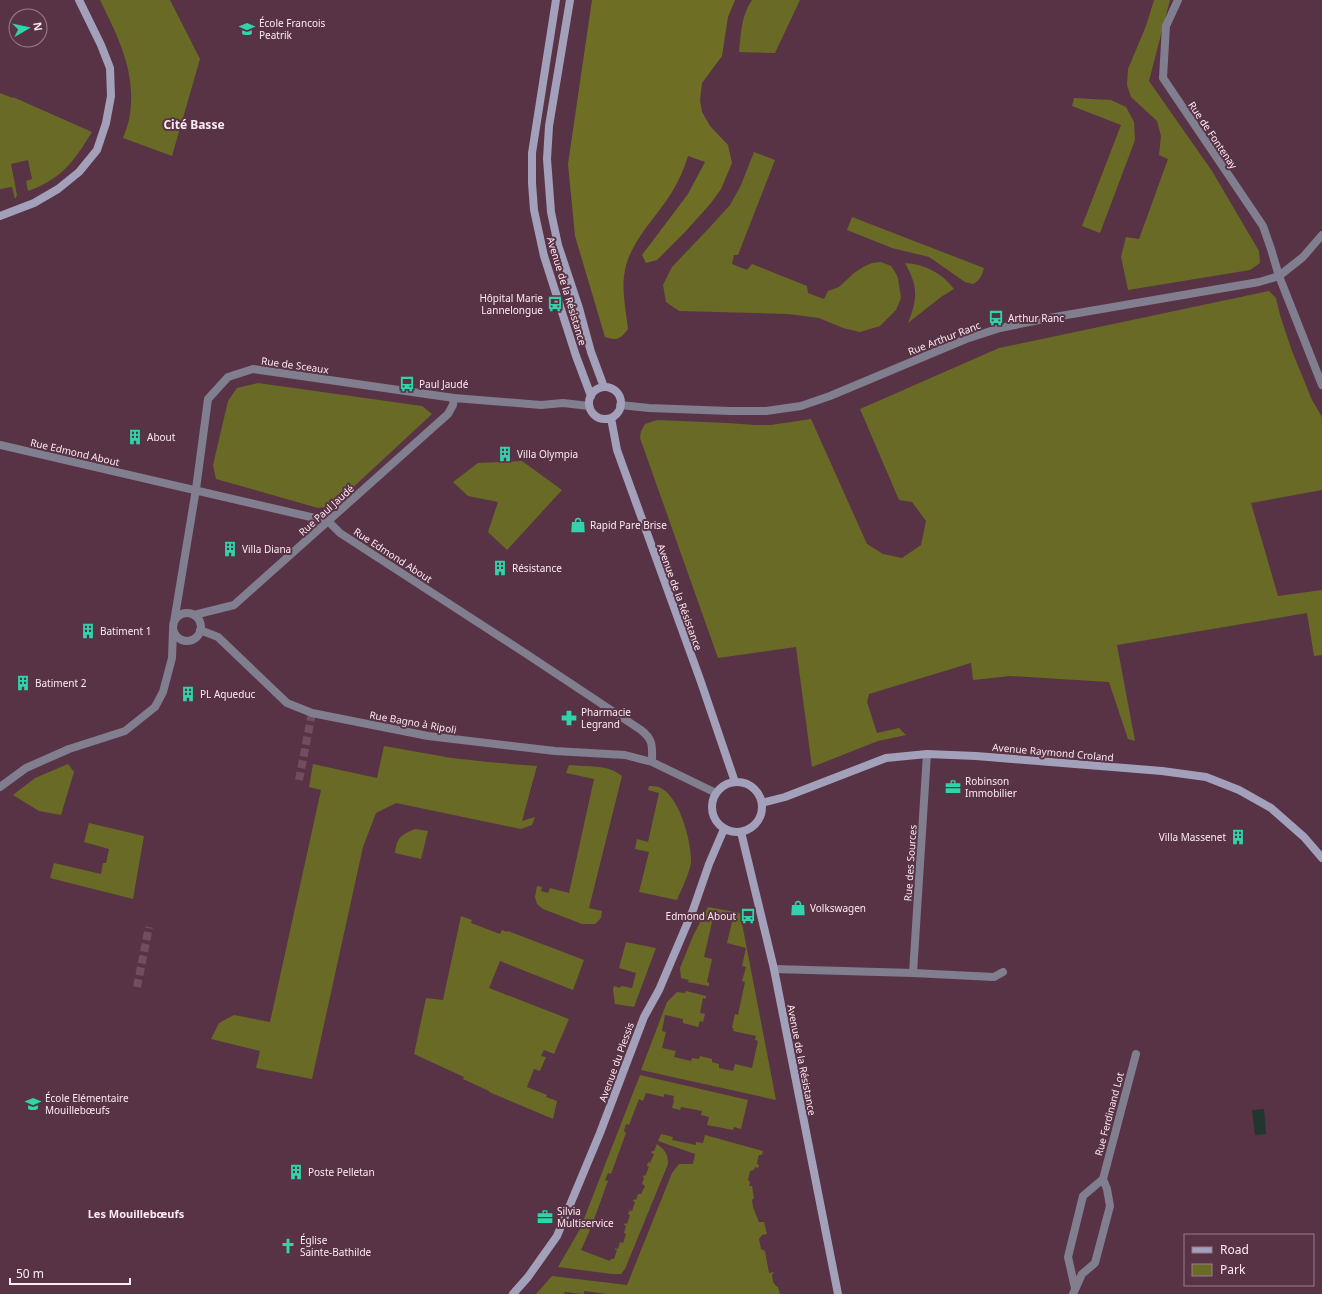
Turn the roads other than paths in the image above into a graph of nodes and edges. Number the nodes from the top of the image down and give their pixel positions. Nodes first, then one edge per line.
1 (79, 0) edge
2 (556, 0) edge
3 (570, 0) edge
4 (1178, 0) edge
5 (0, 216) edge
6 (1322, 235) edge
7 (1279, 276) junction
8 (1322, 386) edge
9 (604, 387) junction
10 (591, 396) junction
11 (454, 398) junction
12 (620, 405) junction
13 (589, 406) junction
14 (611, 418) junction
15 (0, 445) edge
16 (196, 489) junction
17 (328, 521) junction
18 (194, 616) junction
19 (173, 626) junction
20 (200, 630) junction
21 (927, 754) junction
22 (652, 762) junction
23 (735, 782) junction
24 (0, 787) edge
25 (716, 793) junction
26 (762, 803) junction
27 (724, 828) junction
28 (741, 832) junction
29 (1322, 858) edge
30 (774, 969) junction
31 (1003, 972) dead end
32 (913, 973) junction
33 (1136, 1054) dead end
34 (1103, 1179) junction
35 (1074, 1291) edge
36 (513, 1294) edge
37 (838, 1294) edge

1 - 5 main road
2 - 10 main road, Avenue de la Résistance
3 - 9 main road, Avenue de la Résistance
4 - 7 street, Rue de Fontenay
6 - 7 street
7 - 8 street, Rue de Fontenay
7 - 12 street, Rue Arthur Ranc
9 - 10 main road
9 - 12 main road
10 - 13 main road
11 - 13 street, Rue de Sceaux
11 - 16 street, Rue de Sceaux
11 - 17 street, Rue Paul Jaudé
12 - 14 main road
13 - 14 main road
14 - 23 main road, Avenue de la Résistance
15 - 16 street, Rue Edmond About
16 - 17 street, Rue Edmond About
16 - 19 street, Rue de Sceaux
17 - 18 street, Rue Paul Jaudé
17 - 22 street, Rue Edmond About
18 - 19 street
18 - 20 street
19 - 20 street
19 - 24 street, Rue de Sceaux
20 - 22 street, Rue Bagno à Ripoli
21 - 26 main road, Avenue Raymond Croland
21 - 29 main road, Avenue Raymond Croland
21 - 32 street, Rue des Sources
22 - 25 street
23 - 25 main road
23 - 26 main road
25 - 27 main road
26 - 28 main road
27 - 28 main road
27 - 36 main road, Avenue du Plessis
28 - 30 main road, Avenue de la Résistance
30 - 32 street
30 - 37 main road, Avenue de la Résistance
31 - 32 street
33 - 34 street, Rue Ferdinand Lot
34 - 35 street
34 - 35 street

